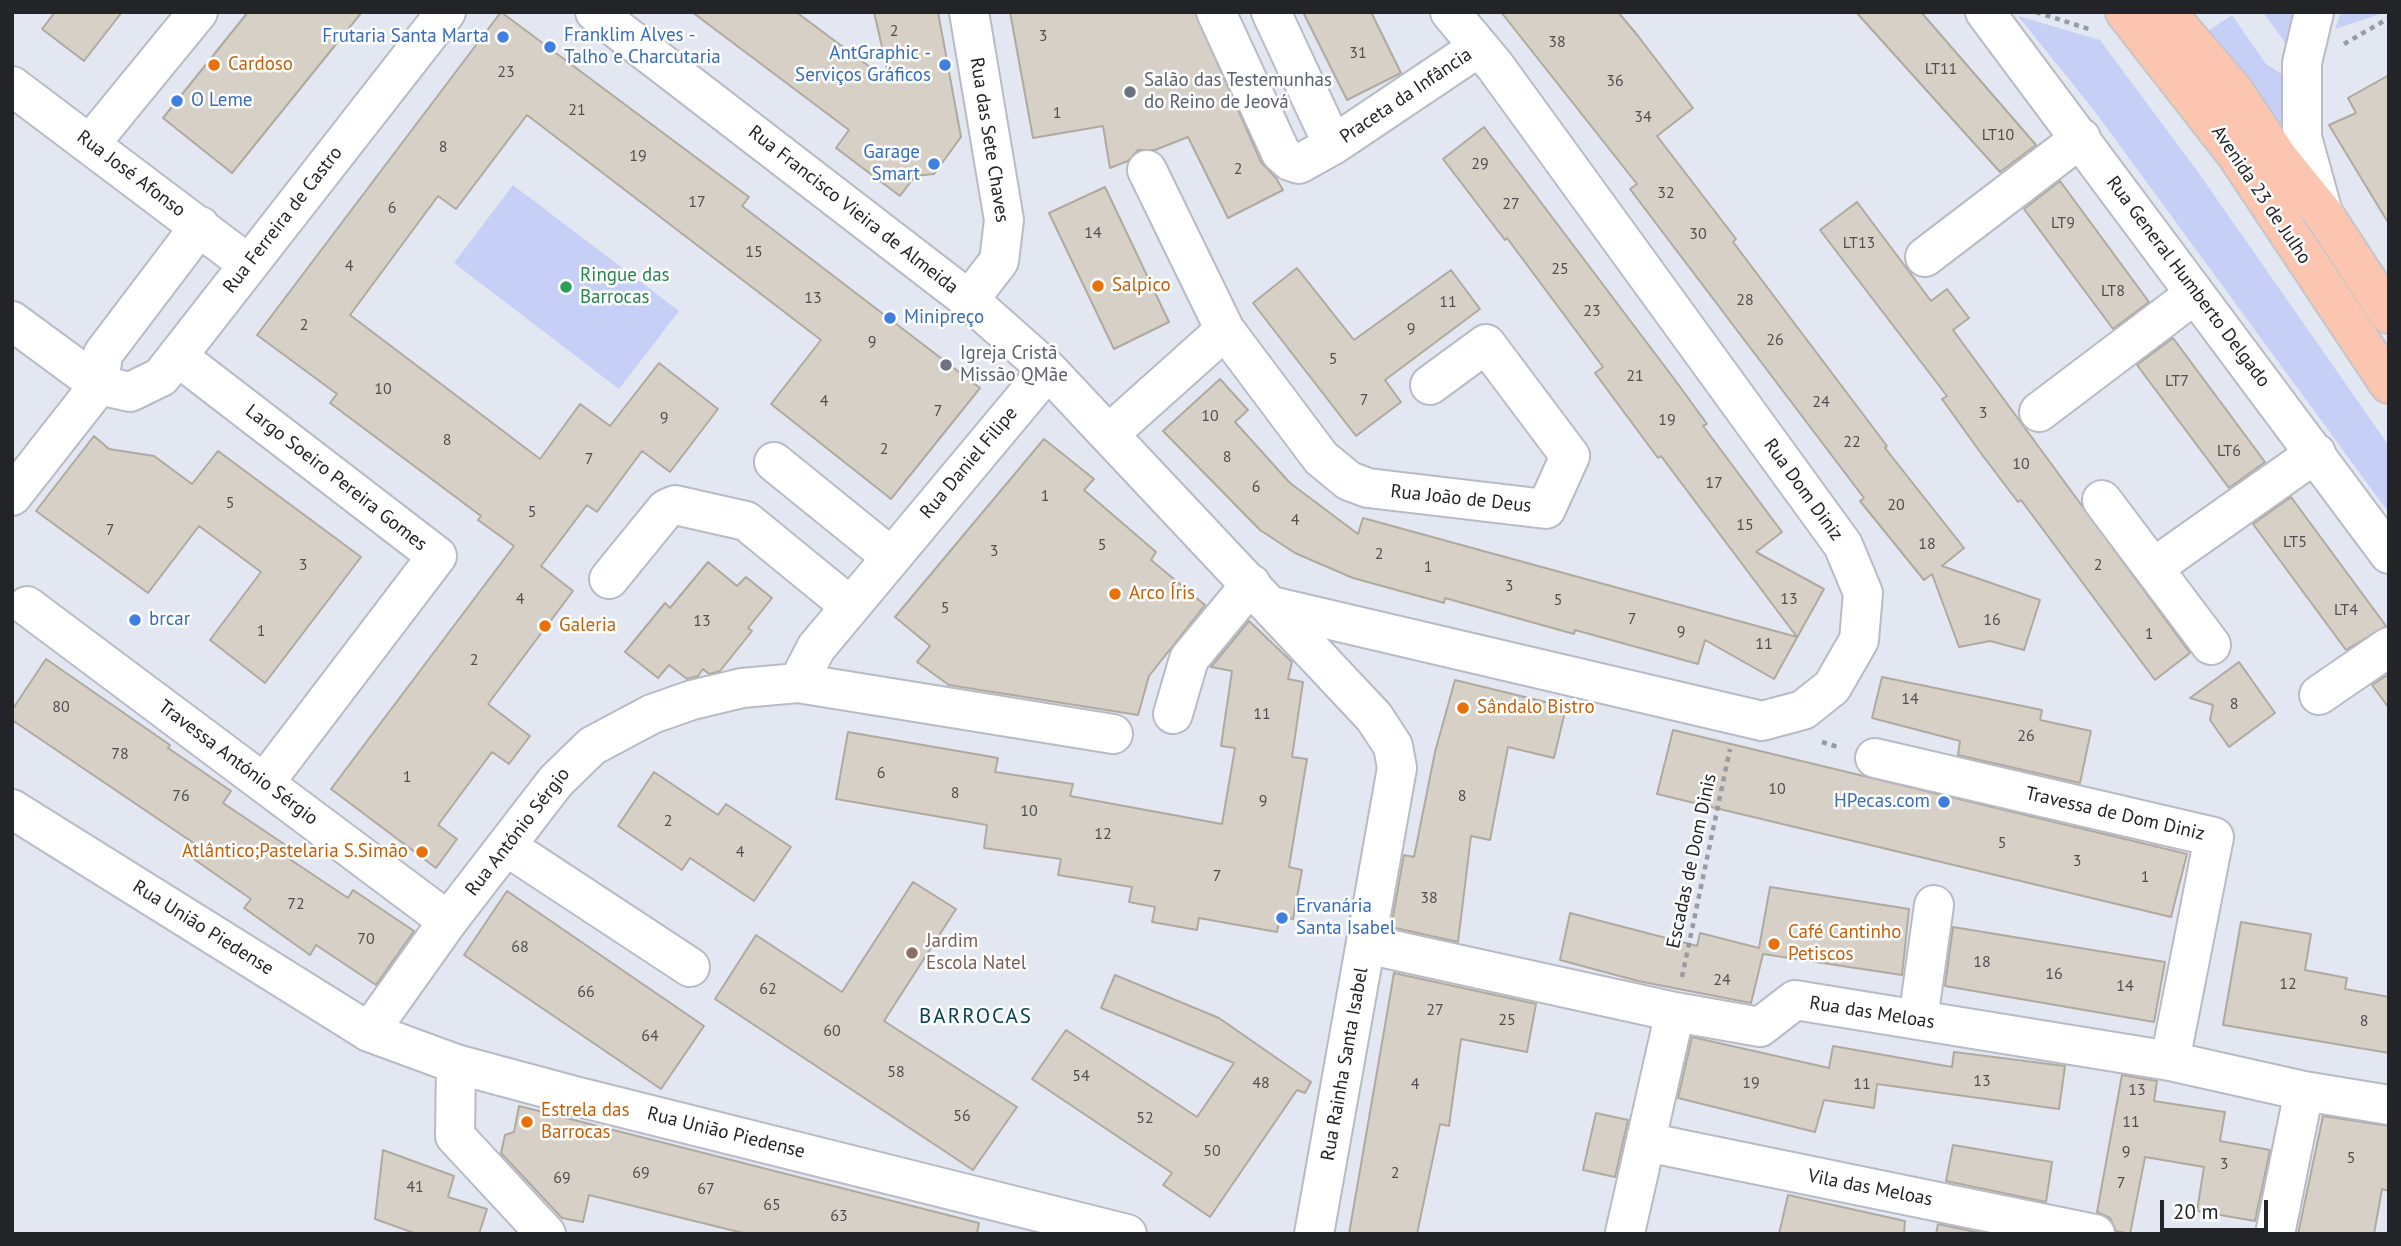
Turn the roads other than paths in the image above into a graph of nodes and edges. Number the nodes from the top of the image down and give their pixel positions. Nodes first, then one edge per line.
1 (198, 12) edge
2 (446, 12) edge
3 (595, 12) edge
4 (969, 12) edge
5 (1216, 12) edge
6 (1271, 12) edge
7 (1450, 12) edge
8 (1985, 12) edge
9 (2314, 12) edge
10 (2153, 19) edge
11 (1479, 47) junction
12 (12, 86) edge
13 (2081, 138) junction
14 (90, 145) junction
15 (1333, 145) junction
16 (1147, 170) dead end
17 (2323, 213) junction
18 (200, 226) junction
19 (1925, 257) dead end
20 (248, 264) junction
21 (2195, 294) junction
22 (969, 300) junction
23 (2389, 314) edge
24 (12, 321) edge
25 (1225, 330) junction
26 (177, 356) junction
27 (1048, 370) junction
28 (2389, 384) edge
29 (99, 385) junction
30 (1430, 385) dead end
31 (2039, 412) dead end
32 (1110, 433) junction
33 (2316, 453) junction
34 (774, 462) dead end
35 (12, 496) edge
36 (2102, 499) dead end
37 (2389, 554) edge
38 (890, 556) junction
39 (2153, 568) junction
40 (609, 579) dead end
41 (1261, 595) junction
42 (27, 606) dead end
43 (850, 606) junction
44 (2211, 645) dead end
45 (2389, 647) edge
46 (798, 683) junction
47 (2319, 695) dead end
48 (1173, 714) dead end
49 (1113, 734) dead end
50 (1875, 758) dead end
51 (265, 782) junction
52 (12, 809) edge
53 (506, 846) junction
54 (1934, 905) dead end
55 (448, 921) junction
56 (1366, 944) junction
57 (690, 967) dead end
58 (1675, 1012) junction
59 (1918, 1020) junction
60 (369, 1032) junction
61 (2170, 1062) junction
62 (456, 1063) junction
63 (2304, 1091) junction
64 (2389, 1105) edge
65 (1646, 1142) junction
66 (2076, 1232) edge
67 (1625, 1233) edge
68 (546, 1234) edge
69 (1127, 1234) edge
70 (1314, 1234) edge
71 (2275, 1234) edge

1 - 14 street
2 - 20 street, Rua Ferreira de Castro
3 - 22 street, Rua Francisco Vieira de Almeida
4 - 22 street, Rua das Sete Chaves
5 - 15 street, Praceta da Infância
6 - 15 street, Praceta da Infância
7 - 11 street, Rua Dom Diniz
8 - 13 street, Rua General Humberto Delgado
9 - 17 street
10 - 17 main road, Avenida 23 de Julho
10 - 28 main road, Avenida 23 de Julho
11 - 15 street, Praceta da Infância
11 - 41 street, Rua Dom Diniz
12 - 14 street, Rua José Afonso
13 - 19 street
13 - 21 street, Rua General Humberto Delgado
14 - 18 street, Rua José Afonso
16 - 25 street, Rua João de Deus
17 - 23 main road, Avenida 23 de Julho
18 - 20 street, Rua José Afonso
18 - 29 street
20 - 26 street, Rua Ferreira de Castro
21 - 31 street
21 - 33 street, Rua General Humberto Delgado
22 - 27 street, Rua Francisco Vieira de Almeida
24 - 29 street
25 - 30 street, Rua João de Deus
25 - 32 street
26 - 29 street, Rua Ferreira de Castro
26 - 51 street, Largo Soeiro Pereira Gomes
27 - 32 street, Rua Francisco Vieira de Almeida
27 - 38 street, Rua Daniel Filipe
29 - 35 street
32 - 41 street, Rua Francisco Vieira de Almeida
33 - 37 street, Rua General Humberto Delgado
33 - 39 street
34 - 38 street
36 - 39 street
38 - 43 street, Rua Daniel Filipe
39 - 44 street
40 - 43 street
41 - 48 street
41 - 56 street, Rua Rainha Santa Isabel
42 - 51 street, Travessa António Sérgio
43 - 46 street
45 - 47 street
46 - 49 street, Rua António Sérgio
46 - 53 street, Rua António Sérgio
50 - 61 street, Travessa de Dom Diniz
51 - 55 street, Travessa António Sérgio
52 - 60 street, Rua União Piedense
53 - 55 street, Rua António Sérgio
53 - 57 street
54 - 59 street
55 - 60 street, Rua António Sérgio
56 - 58 street, Rua das Meloas
56 - 70 street, Rua Rainha Santa Isabel
58 - 59 street, Rua das Meloas
58 - 65 street
59 - 61 street, Rua das Meloas
60 - 62 street, Rua União Piedense
61 - 63 street, Rua das Meloas
62 - 68 street
62 - 69 street, Rua União Piedense
63 - 64 street, Rua das Meloas
63 - 71 street
65 - 66 street, Vila das Meloas
65 - 67 street

